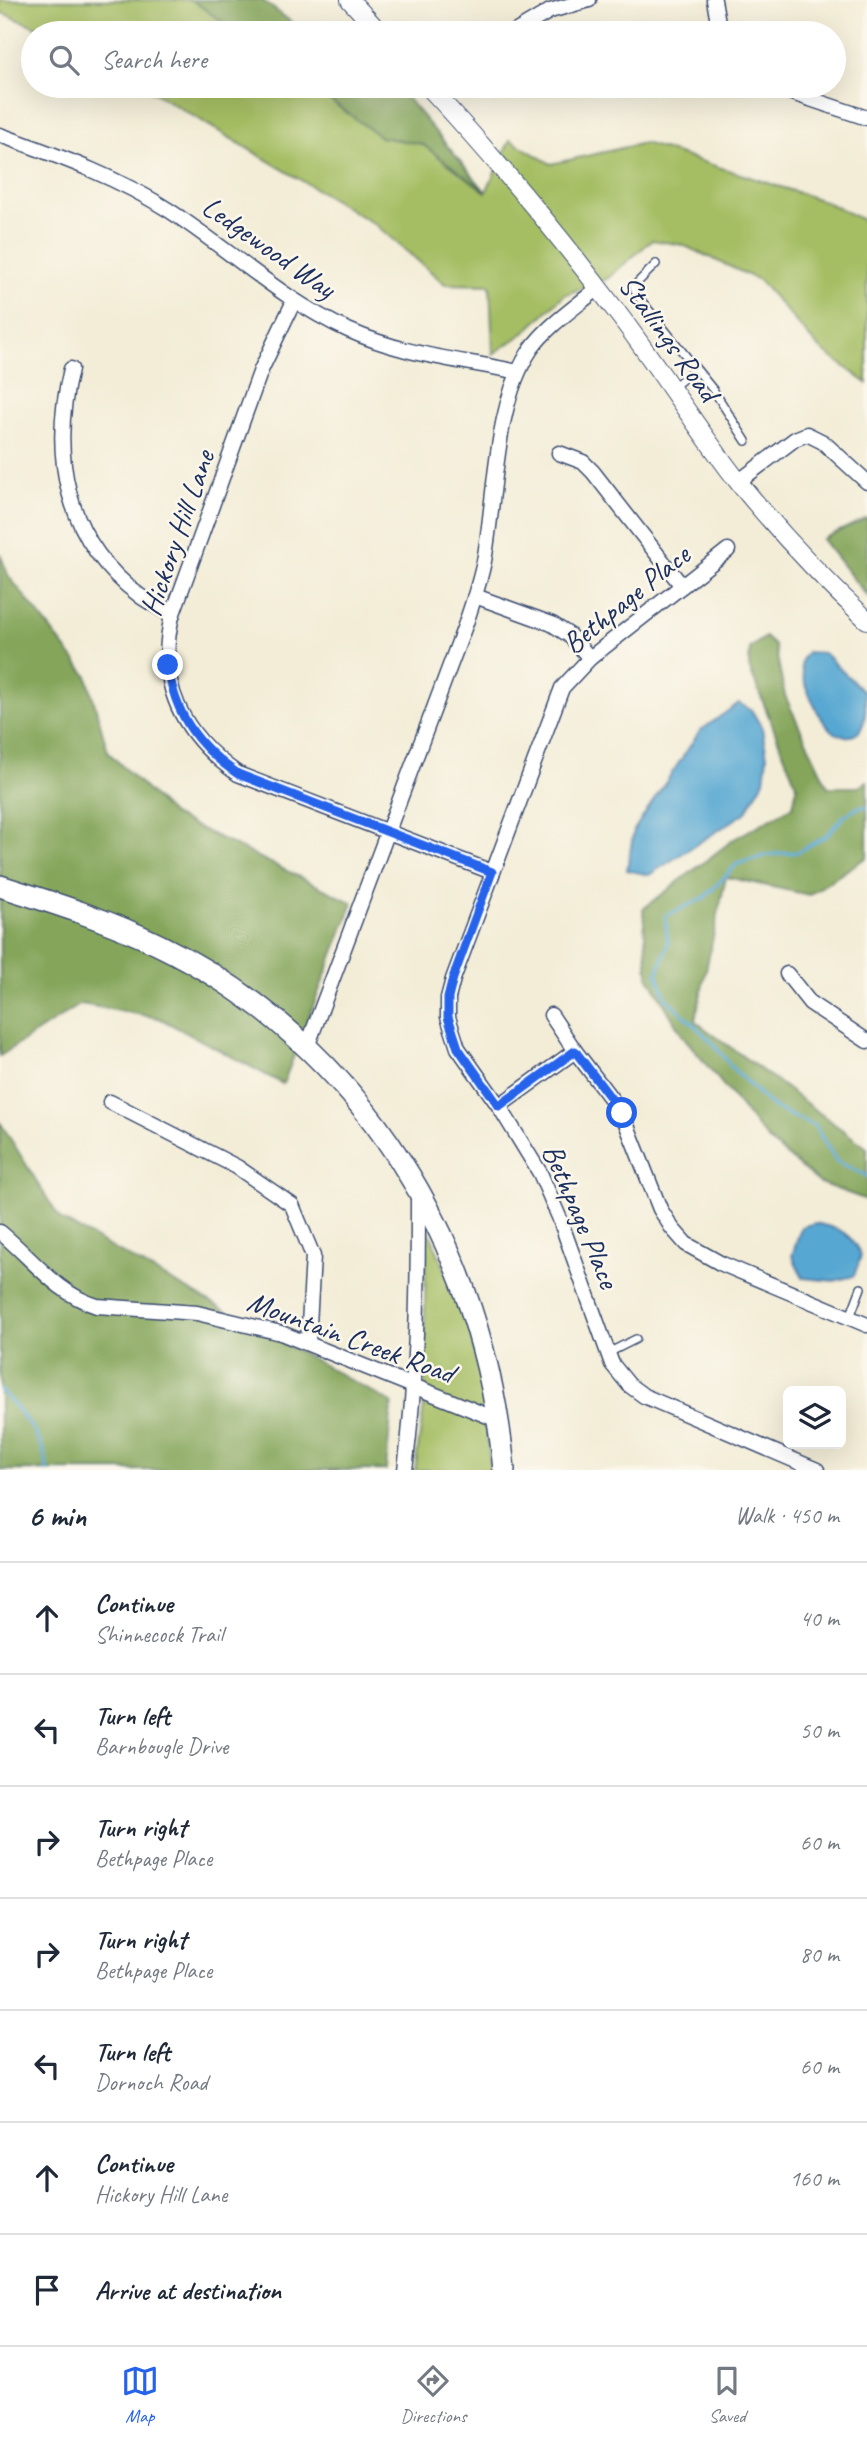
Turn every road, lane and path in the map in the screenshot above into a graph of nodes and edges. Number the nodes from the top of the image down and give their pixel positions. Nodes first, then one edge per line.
1 (349, 0) edge
2 (589, 0) edge
3 (714, 0) edge
4 (369, 21) edge
5 (533, 21) edge
6 (718, 21) edge
7 (445, 98) edge
8 (807, 98) edge
9 (867, 118) edge
10 (0, 135) edge
11 (656, 264) dead end
12 (598, 288) junction
13 (294, 301) junction
14 (71, 369) dead end
15 (695, 369) junction
16 (518, 372) junction
17 (672, 389) junction
18 (746, 441) dead end
19 (559, 453) dead end
20 (738, 482) junction
21 (867, 482) edge
22 (728, 550) dead end
23 (682, 586) junction
24 (475, 596) junction
25 (173, 616) junction
26 (867, 620) edge
27 (590, 658) junction
28 (388, 833) junction
29 (492, 872) junction
30 (0, 886) edge
31 (787, 974) dead end
32 (551, 1015) dead end
33 (867, 1041) edge
34 (307, 1046) junction
35 (575, 1051) junction
36 (110, 1102) dead end
37 (499, 1106) junction
38 (418, 1188) junction
39 (0, 1232) edge
40 (862, 1288) dead end
41 (849, 1318) junction
42 (867, 1325) edge
43 (636, 1339) dead end
44 (308, 1342) junction
45 (607, 1353) junction
46 (414, 1385) junction
47 (498, 1420) junction
48 (405, 1470) edge
49 (504, 1470) edge
50 (817, 1470) edge

1 - 4 street
2 - 5 street
3 - 6 street
7 - 12 street, Stallings Road
8 - 9 street
10 - 13 street, Ledgewood Way
11 - 15 lane
12 - 16 street
12 - 17 street, Stallings Road
13 - 16 street, Ledgewood Way
13 - 25 street, Hickory Hill Lane
14 - 25 street
15 - 17 lane
15 - 18 lane
16 - 24 street
17 - 20 street, Stallings Road
19 - 23 street
20 - 21 street
20 - 26 street, Stallings Road
22 - 23 street, Bethpage Place
23 - 27 street, Bethpage Place
24 - 27 street
24 - 28 street
25 - 28 street, Hickory Hill Lane
27 - 29 street, Bethpage Place
28 - 29 street, Hickory Hill Lane
28 - 34 street
29 - 37 street, Bethpage Place
30 - 34 main road
31 - 33 street
32 - 35 street
34 - 38 main road
35 - 37 street
35 - 41 street
36 - 44 street
37 - 45 street, Bethpage Place
38 - 46 street
38 - 47 main road
39 - 44 street, Mountain Creek Road
40 - 41 lane
41 - 42 street
43 - 45 lane
44 - 46 street, Mountain Creek Road
45 - 50 street, Bethpage Place
46 - 47 street, Mountain Creek Road
46 - 48 street
47 - 49 main road

